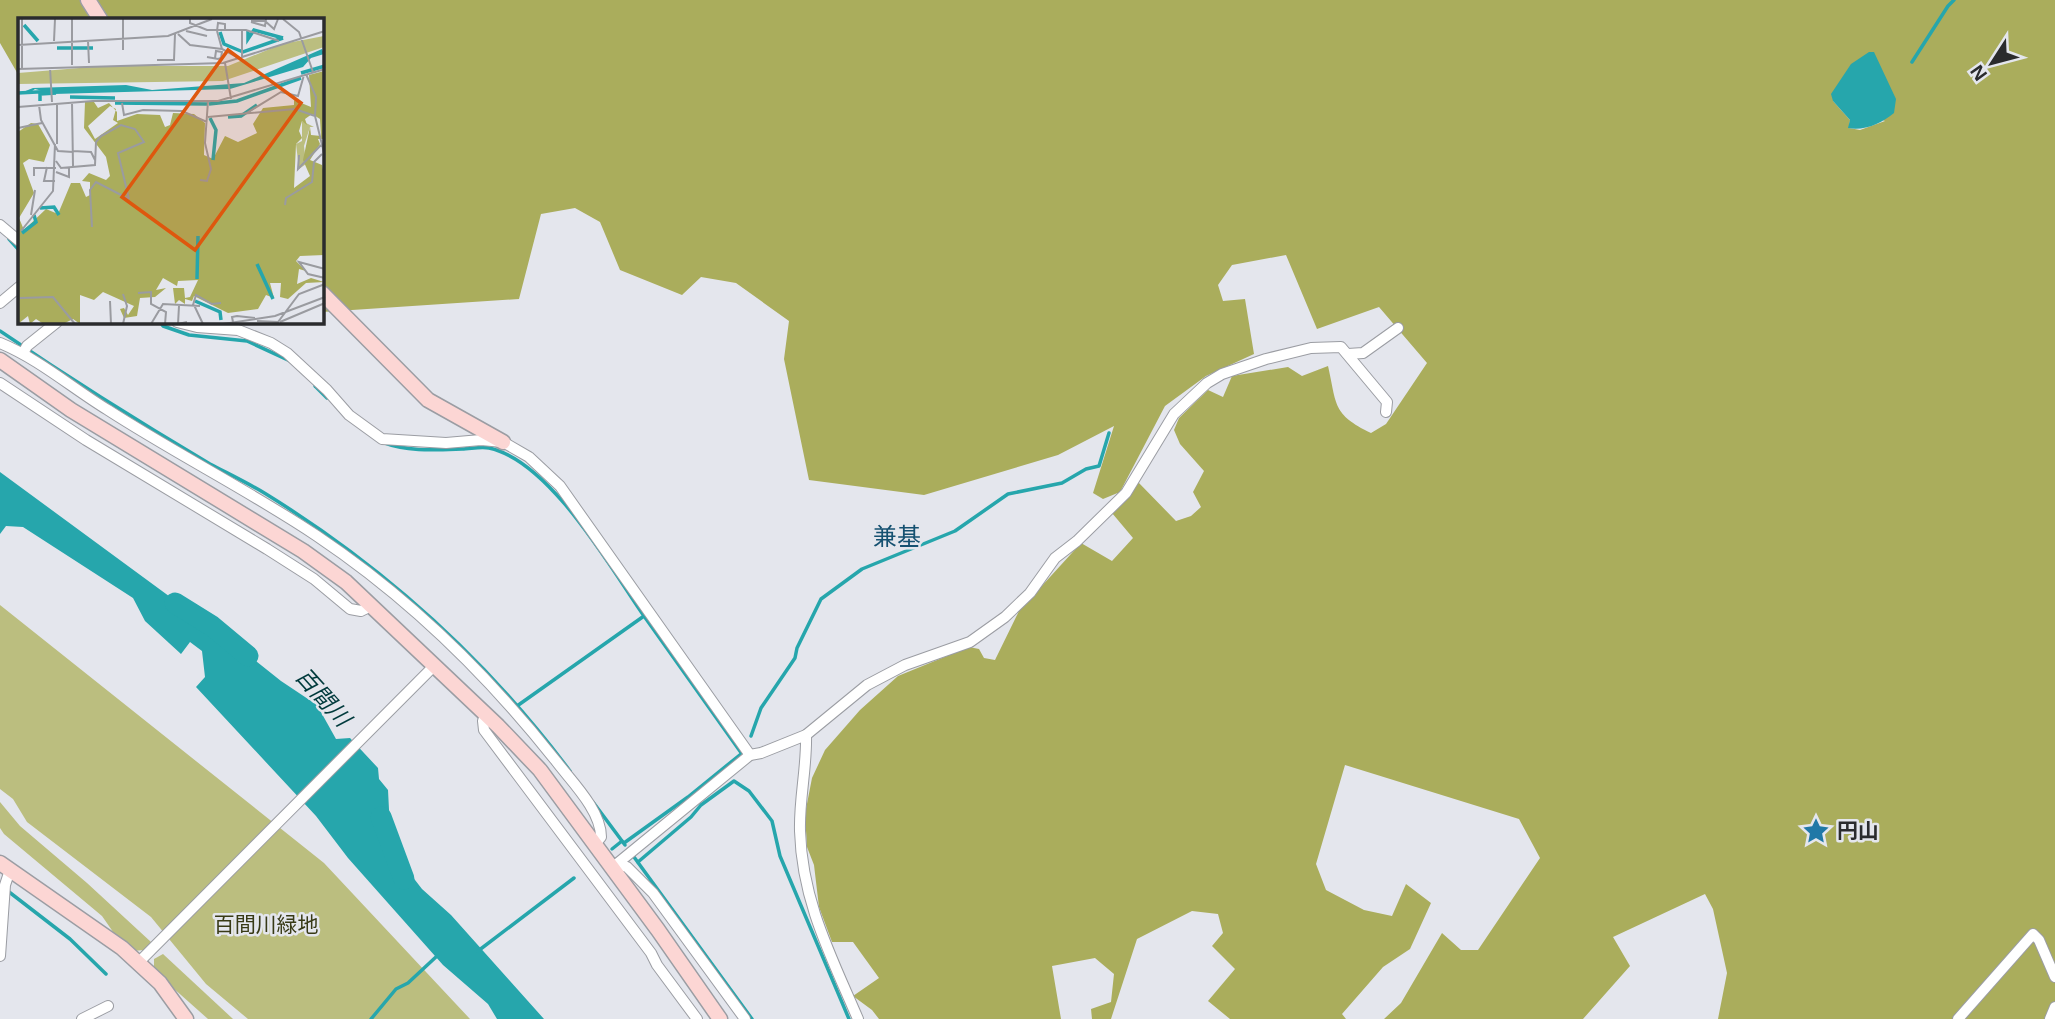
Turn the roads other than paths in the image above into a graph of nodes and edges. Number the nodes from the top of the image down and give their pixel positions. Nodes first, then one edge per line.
1 (88, 0) edge
2 (99, 18) edge
3 (0, 225) edge
4 (18, 240) edge
5 (18, 288) edge
6 (324, 295) edge
7 (0, 303) edge
8 (55, 324) edge
9 (185, 324) edge
10 (1398, 328) dead end
11 (0, 343) edge
12 (25, 349) junction
13 (1348, 354) junction
14 (0, 360) edge
15 (0, 383) edge
16 (1386, 411) dead end
17 (503, 442) junction
18 (371, 606) junction
19 (428, 672) junction
20 (485, 715) junction
21 (806, 735) junction
22 (750, 755) junction
23 (595, 844) junction
24 (615, 865) junction
25 (5, 866) edge
26 (0, 956) edge
27 (141, 960) junction
28 (2055, 977) edge
29 (108, 1006) dead end
30 (2055, 1007) edge
31 (82, 1019) edge
32 (186, 1019) edge
33 (697, 1019) edge
34 (720, 1019) edge
35 (745, 1019) edge
36 (858, 1019) edge
37 (1958, 1019) edge
38 (2050, 1019) edge

1 - 2 street
3 - 4 street
5 - 7 street
6 - 17 street
8 - 12 street
9 - 17 street
10 - 13 street
11 - 12 street
12 - 23 street
13 - 16 street
13 - 21 street
14 - 18 street
15 - 18 street
17 - 22 street
18 - 19 street
19 - 20 street
19 - 27 street
20 - 23 street
20 - 33 street
21 - 22 street
21 - 36 street
22 - 24 street
23 - 24 street
24 - 34 street
24 - 35 street
25 - 26 street
25 - 27 street
27 - 32 street
28 - 37 street
29 - 31 street
30 - 38 street

